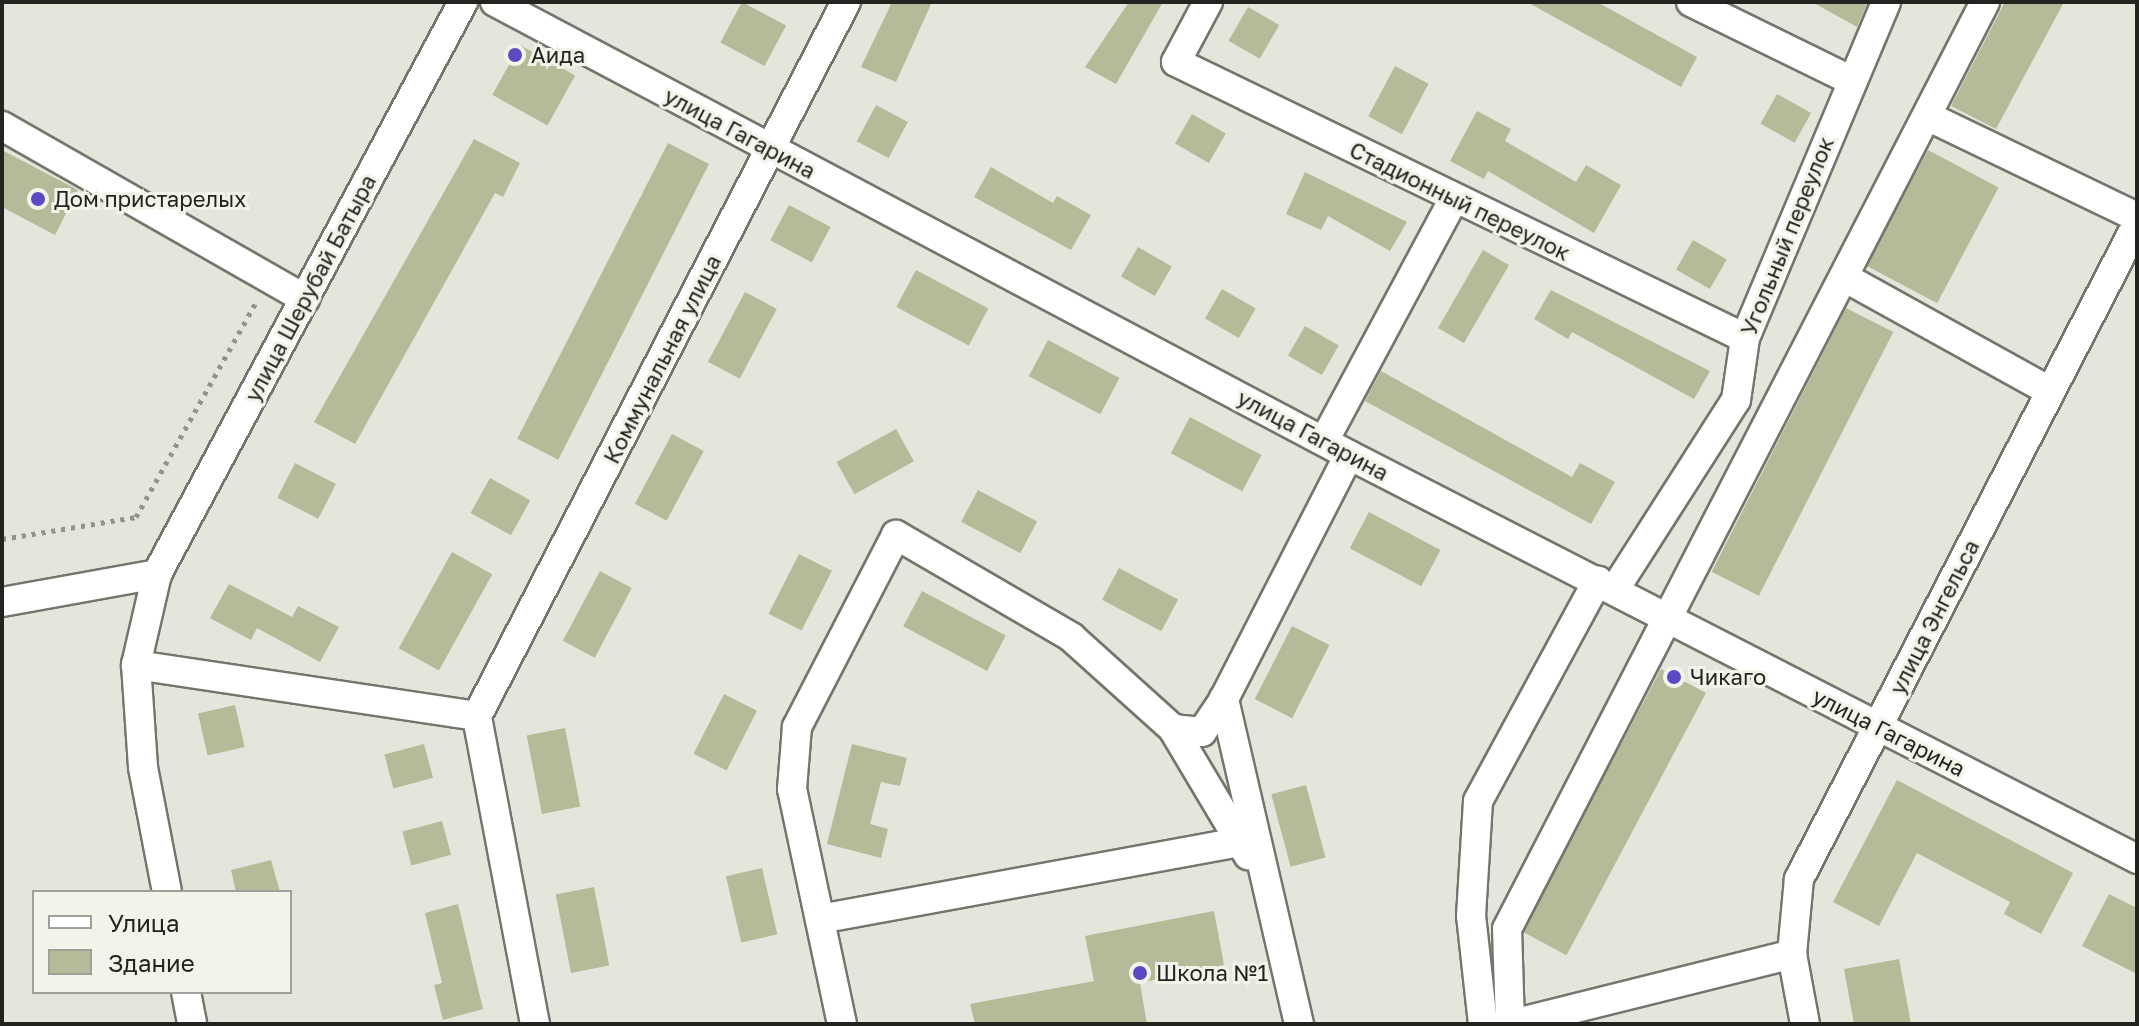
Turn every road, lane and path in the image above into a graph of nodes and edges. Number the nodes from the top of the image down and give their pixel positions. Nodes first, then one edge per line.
1 (495, 2) edge
2 (846, 2) edge
3 (1208, 2) edge
4 (1691, 2) edge
5 (1886, 2) edge
6 (1985, 2) edge
7 (454, 5) edge
8 (1850, 80) junction
9 (1927, 116) junction
10 (2, 126) edge
11 (771, 149) junction
12 (1454, 199) junction
13 (2137, 217) edge
14 (2137, 224) edge
15 (1844, 277) junction
16 (270, 278) junction
17 (305, 299) junction
18 (1745, 338) junction
19 (2050, 391) junction
20 (1324, 441) junction
21 (1349, 455) junction
22 (2, 539) edge
23 (157, 574) junction
24 (1606, 584) junction
25 (2, 602) edge
26 (1669, 618) junction
27 (136, 665) junction
28 (1224, 699) junction
29 (477, 716) junction
30 (1878, 726) junction
31 (1173, 729) junction
32 (1240, 842) junction
33 (2137, 859) edge
34 (1264, 882) junction
35 (167, 890) edge
36 (820, 919) junction
37 (1792, 954) junction
38 (186, 994) edge
39 (192, 1024) edge
40 (535, 1024) edge
41 (842, 1024) edge
42 (1299, 1024) edge
43 (1483, 1024) edge
44 (1511, 1024) edge
45 (1805, 1024) edge

1 - 11 street, улица Гагарина
2 - 11 street, Коммунальная улица
3 - 12 street, Стадионный переулок
4 - 8 street
5 - 8 street, Угольный переулок
6 - 9 street
7 - 17 street, улица Шерубай Батыра
8 - 18 street, Угольный переулок
9 - 13 street
9 - 15 street
10 - 16 street
11 - 20 street, улица Гагарина
11 - 29 street, Коммунальная улица
12 - 18 street, Стадионный переулок
12 - 20 street
14 - 19 street, улица Энгельса
15 - 19 street
15 - 26 street
16 - 17 street
16 - 22 path
17 - 23 street, улица Шерубай Батыра
18 - 24 street, Угольный переулок
19 - 30 street, улица Энгельса
20 - 21 street, улица Гагарина
21 - 24 street, улица Гагарина
21 - 28 street
23 - 25 street
23 - 27 street, улица Шерубай Батыра
24 - 26 street, улица Гагарина
24 - 43 street, Угольный переулок
26 - 30 street, улица Гагарина
26 - 44 street
27 - 29 street
27 - 35 street, улица Шерубай Батыра
28 - 31 street
28 - 34 street
29 - 40 street
30 - 33 street, улица Гагарина
30 - 37 street, улица Энгельса
31 - 32 street
31 - 36 street
32 - 34 street
32 - 36 street
34 - 42 street
36 - 41 street
37 - 44 street
37 - 45 street, улица Энгельса
38 - 39 street

